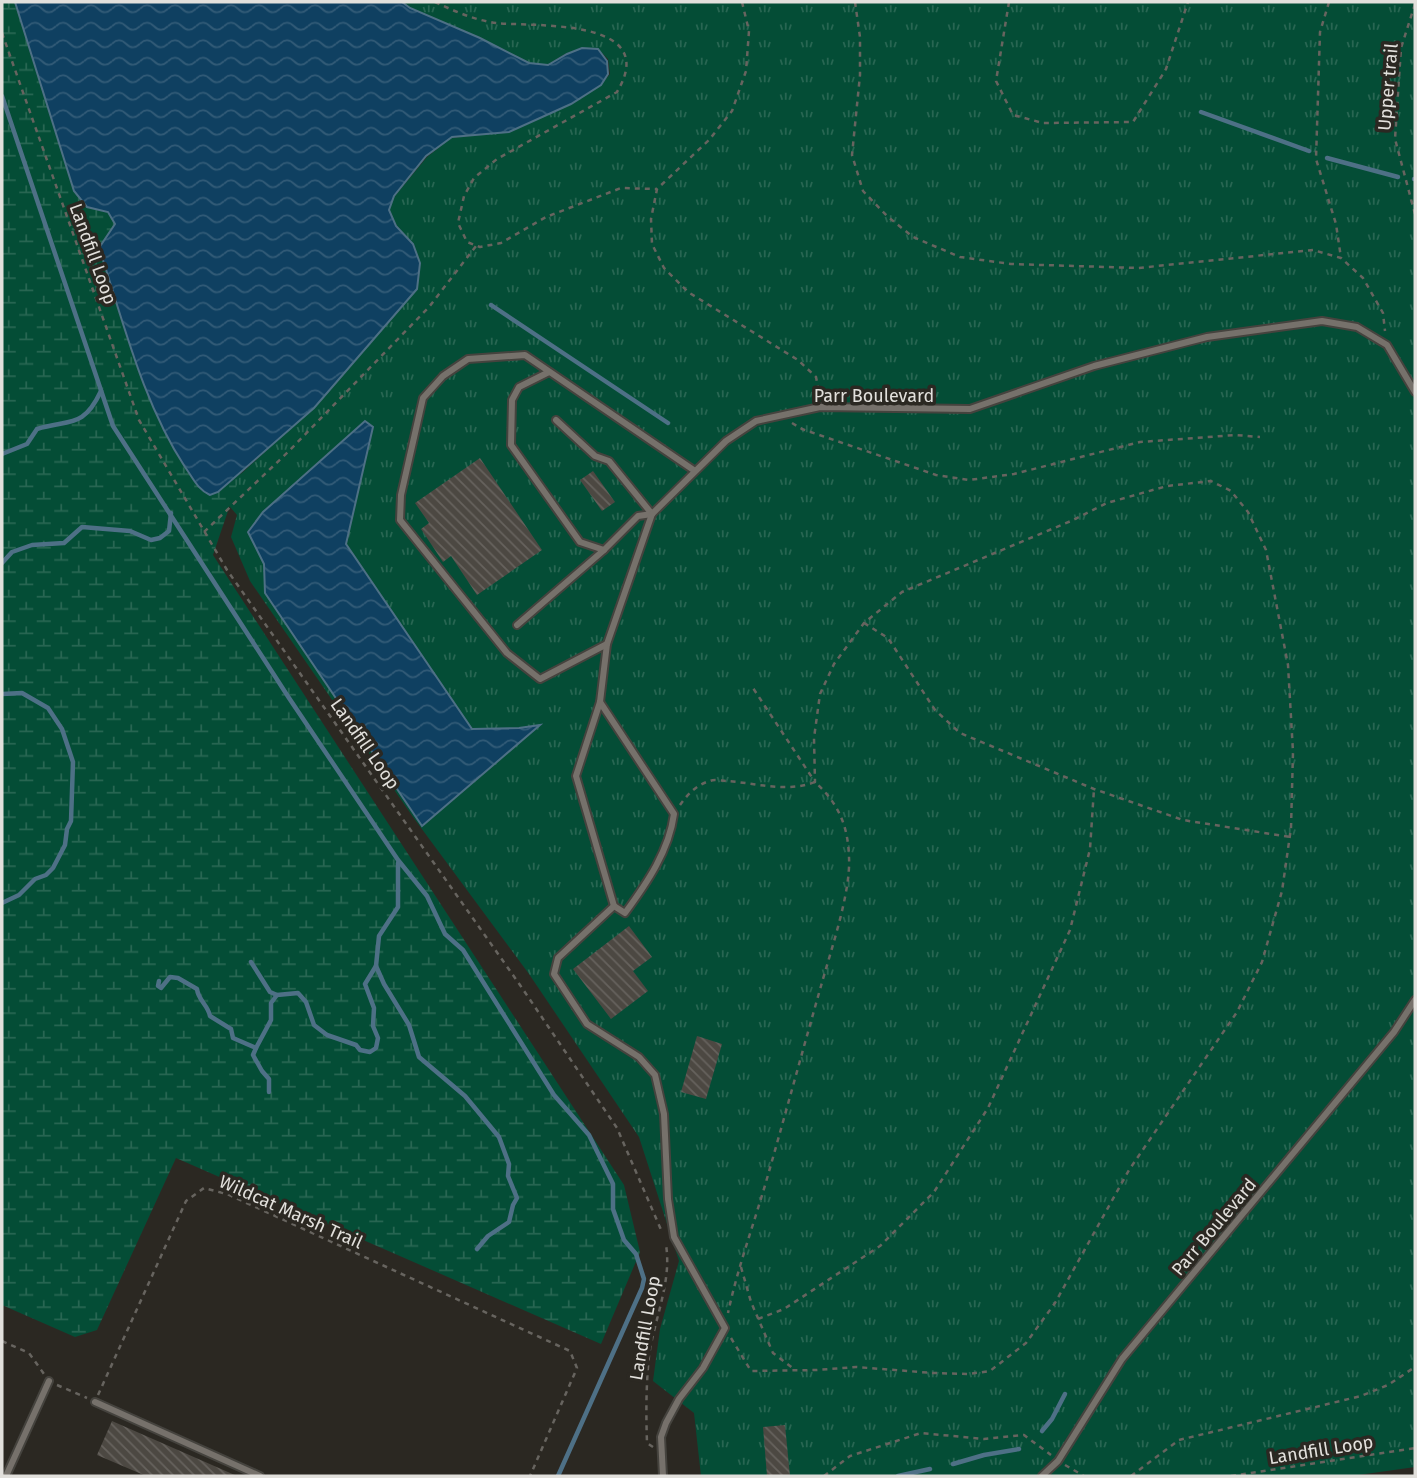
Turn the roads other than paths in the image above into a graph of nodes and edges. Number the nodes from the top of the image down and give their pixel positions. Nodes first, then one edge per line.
1 (549, 372) junction
2 (1415, 392) edge
3 (556, 420) dead end
4 (695, 471) junction
5 (652, 514) junction
6 (604, 550) junction
7 (517, 625) dead end
8 (607, 644) junction
9 (600, 702) junction
10 (614, 906) junction
11 (1415, 1000) edge
12 (49, 1381) road end
13 (95, 1402) road end
14 (6, 1476) edge
15 (260, 1476) edge
16 (663, 1476) edge
17 (1042, 1476) edge

1 - 4 lane
1 - 6 lane
1 - 8 lane
2 - 4 lane, Parr Boulevard
3 - 5 lane
4 - 5 lane, Parr Boulevard
5 - 6 lane
5 - 8 lane, Parr Boulevard
6 - 7 lane
8 - 9 lane, Parr Boulevard
9 - 10 lane, Parr Boulevard
9 - 10 lane
10 - 16 lane
11 - 17 lane, Parr Boulevard
12 - 14 lane
13 - 15 lane

